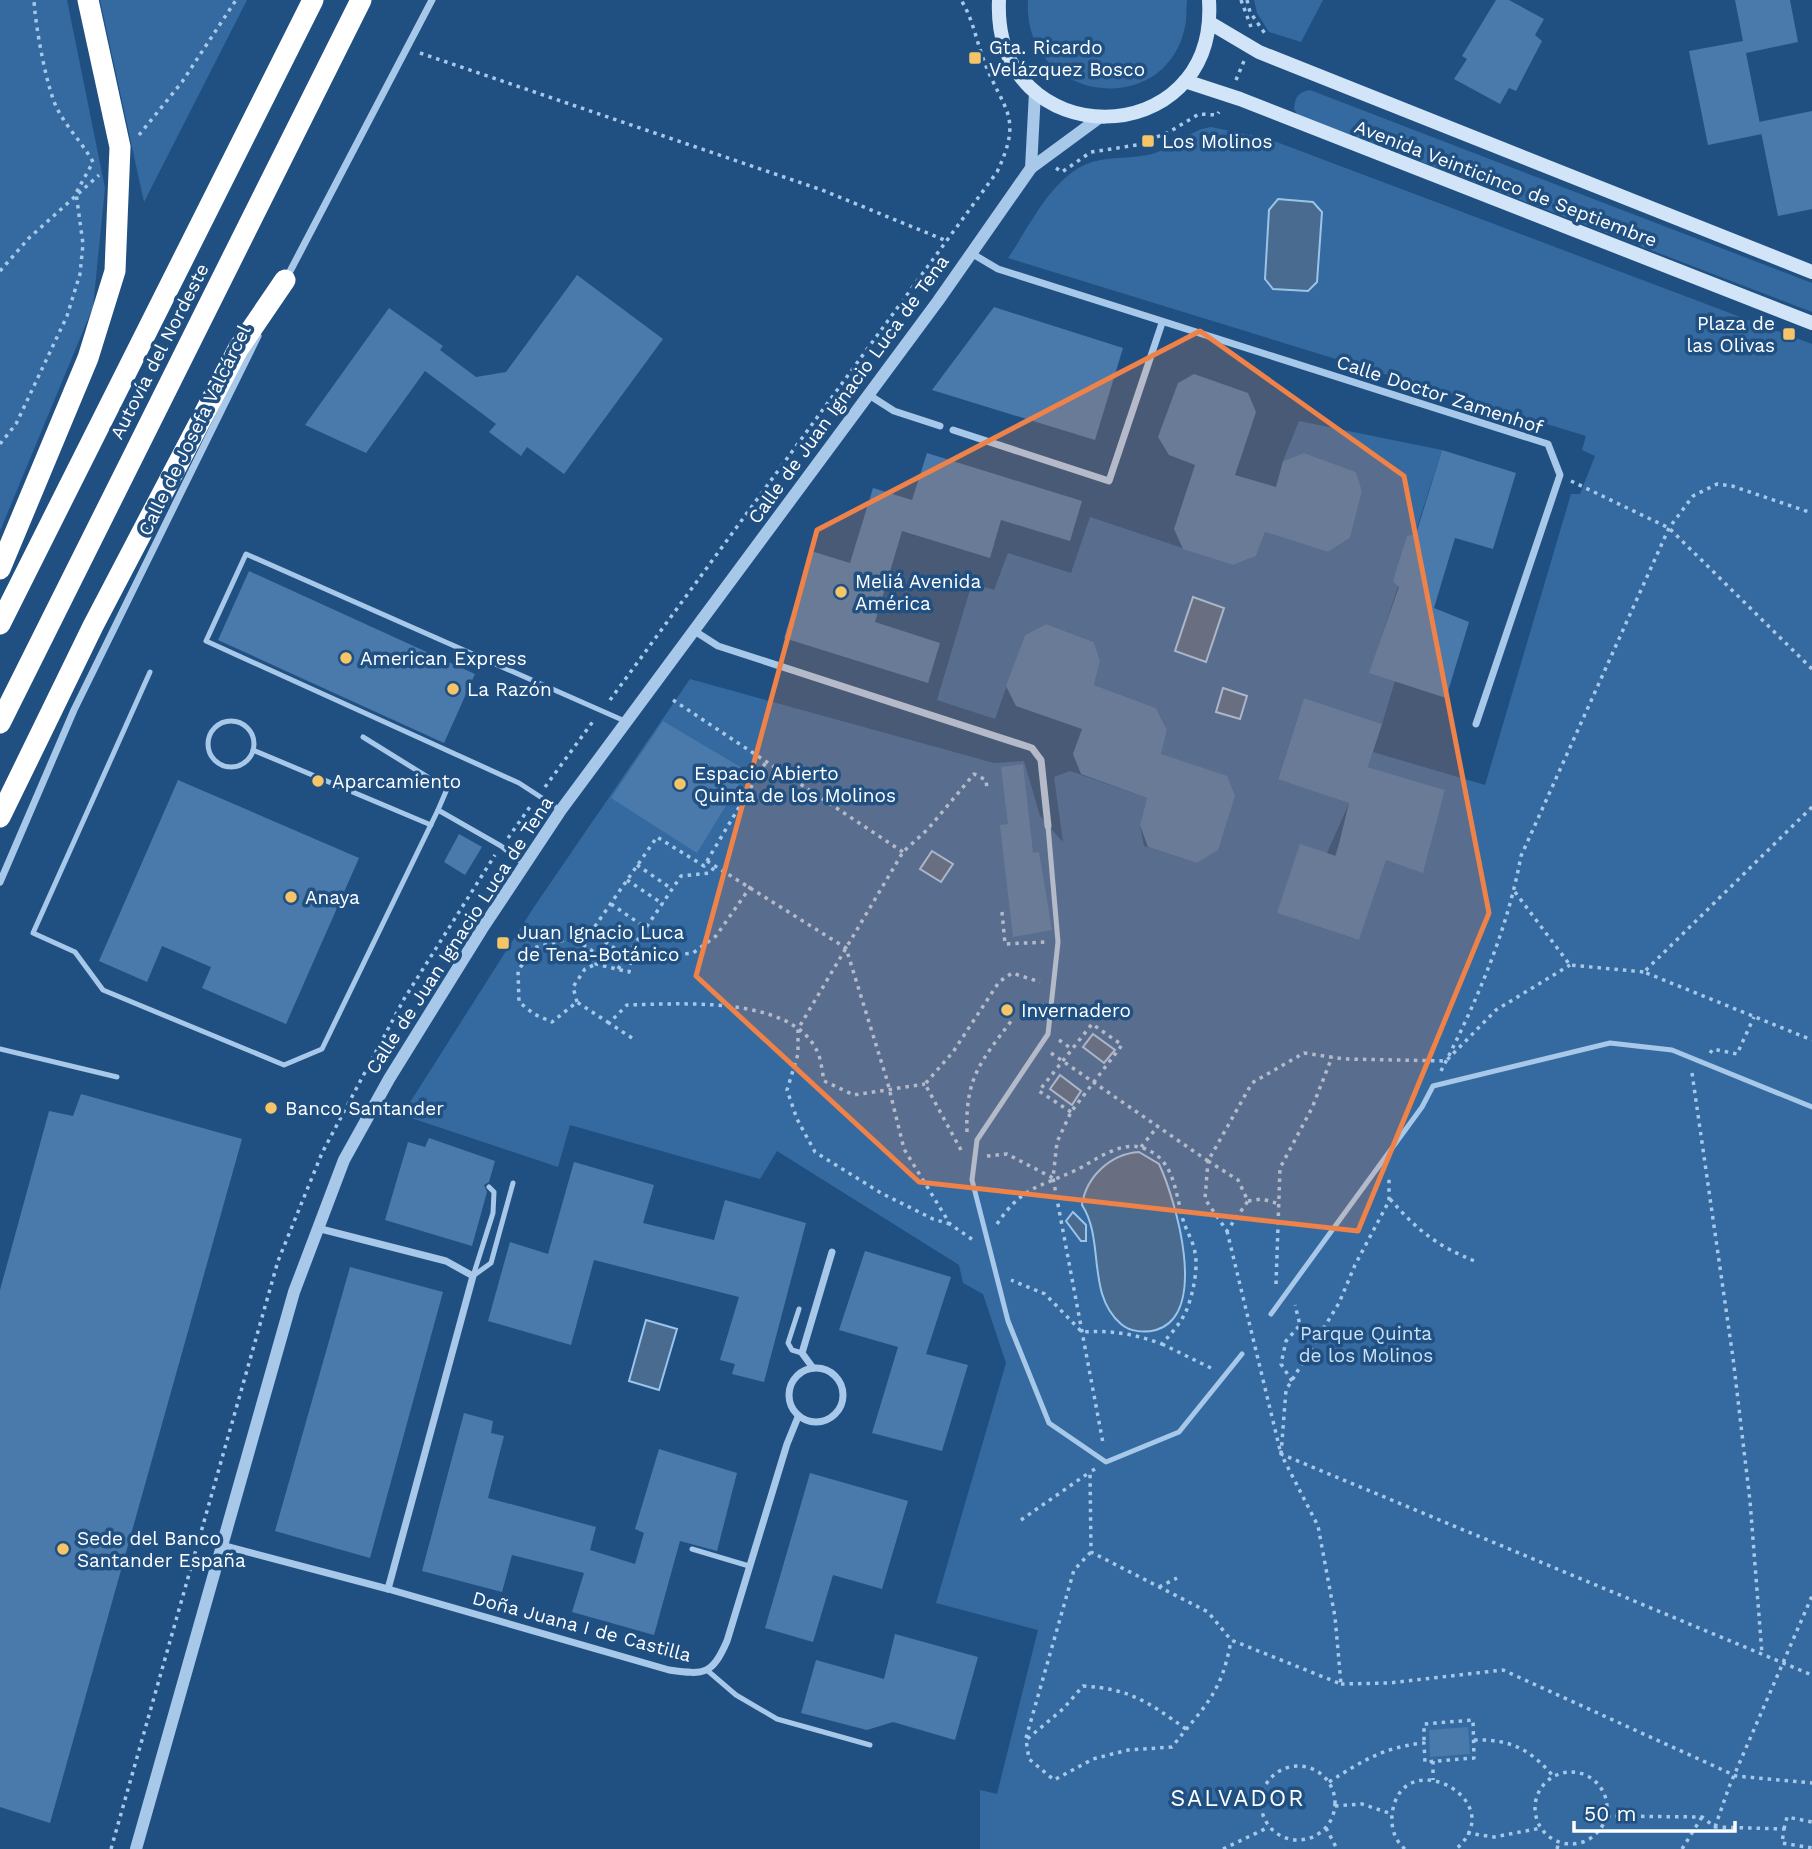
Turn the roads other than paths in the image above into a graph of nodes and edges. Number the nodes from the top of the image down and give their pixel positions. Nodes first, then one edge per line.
1 (88, 0) edge
2 (313, 0) edge
3 (361, 0) edge
4 (432, 0) edge
5 (1209, 0) edge
6 (998, 1) edge
7 (1210, 23) junction
8 (1185, 82) junction
9 (1035, 92) junction
10 (1099, 118) junction
11 (1031, 168) junction
12 (971, 253) junction
13 (1812, 272) edge
14 (285, 280) junction
15 (1162, 323) junction
16 (1812, 323) edge
17 (869, 395) junction
18 (940, 426) dead end
19 (953, 430) dead end
20 (0, 569) edge
21 (0, 624) edge
22 (694, 630) junction
23 (150, 672) dead end
24 (627, 722) junction
25 (0, 723) edge
26 (1476, 724) dead end
27 (363, 737) dead end
28 (253, 750) junction
29 (438, 810) junction
30 (561, 810) junction
31 (0, 817) edge
32 (431, 825) junction
33 (1048, 826) joint
34 (524, 864) junction
35 (0, 882) edge
36 (0, 1049) edge
37 (117, 1077) dead end
38 (1812, 1107) edge
39 (513, 1183) dead end
40 (489, 1187) dead end
41 (317, 1228) junction
42 (832, 1252) dead end
43 (473, 1276) junction
44 (799, 1309) dead end
45 (1271, 1314) dead end
46 (802, 1353) junction
47 (1242, 1354) dead end
48 (813, 1368) junction
49 (798, 1417) junction
50 (220, 1545) junction
51 (692, 1549) dead end
52 (749, 1566) junction
53 (388, 1589) junction
54 (708, 1671) junction
55 (870, 1745) dead end
56 (136, 1849) edge

1 - 20 highway
2 - 21 highway, Autovía del Nordeste
3 - 25 highway, Autovía del Nordeste
4 - 14 street, Calle de Josefa Valcárcel
5 - 7 main road
6 - 9 main road
7 - 8 main road
7 - 13 main road, Avenida Veinticinco de Septiembre
8 - 10 main road
8 - 16 main road, Avenida Veinticinco de Septiembre
9 - 10 main road
9 - 11 street
10 - 11 street, Calle de Juan Ignacio Luca de Tena
11 - 12 street, Calle de Juan Ignacio Luca de Tena
12 - 15 street, Calle Doctor Zamenhof
12 - 17 street, Calle de Juan Ignacio Luca de Tena
14 - 31 highway
14 - 35 street, Calle de Josefa Valcárcel
15 - 19 street
15 - 26 street, Calle Doctor Zamenhof
17 - 18 street
17 - 22 street, Calle de Juan Ignacio Luca de Tena
22 - 24 street, Calle de Juan Ignacio Luca de Tena
22 - 33 street
23 - 32 lane
24 - 30 street, Calle de Juan Ignacio Luca de Tena
24 - 30 lane
27 - 29 lane
28 - 28 lane
28 - 32 lane
29 - 32 lane
29 - 34 lane
30 - 34 street, Calle de Juan Ignacio Luca de Tena
33 - 47 lane
34 - 41 street, Calle de Juan Ignacio Luca de Tena
36 - 37 lane
38 - 45 lane
39 - 43 lane
40 - 43 lane
41 - 43 street
41 - 50 street, Calle de Juan Ignacio Luca de Tena
42 - 46 street
43 - 53 street
44 - 46 lane
46 - 48 street
48 - 49 street
48 - 49 street
49 - 52 street, Doña Juana I de Castilla
50 - 53 street, Doña Juana I de Castilla
50 - 56 street, Calle de Juan Ignacio Luca de Tena
51 - 52 lane
52 - 54 street, Doña Juana I de Castilla
53 - 54 street, Doña Juana I de Castilla
54 - 55 lane

